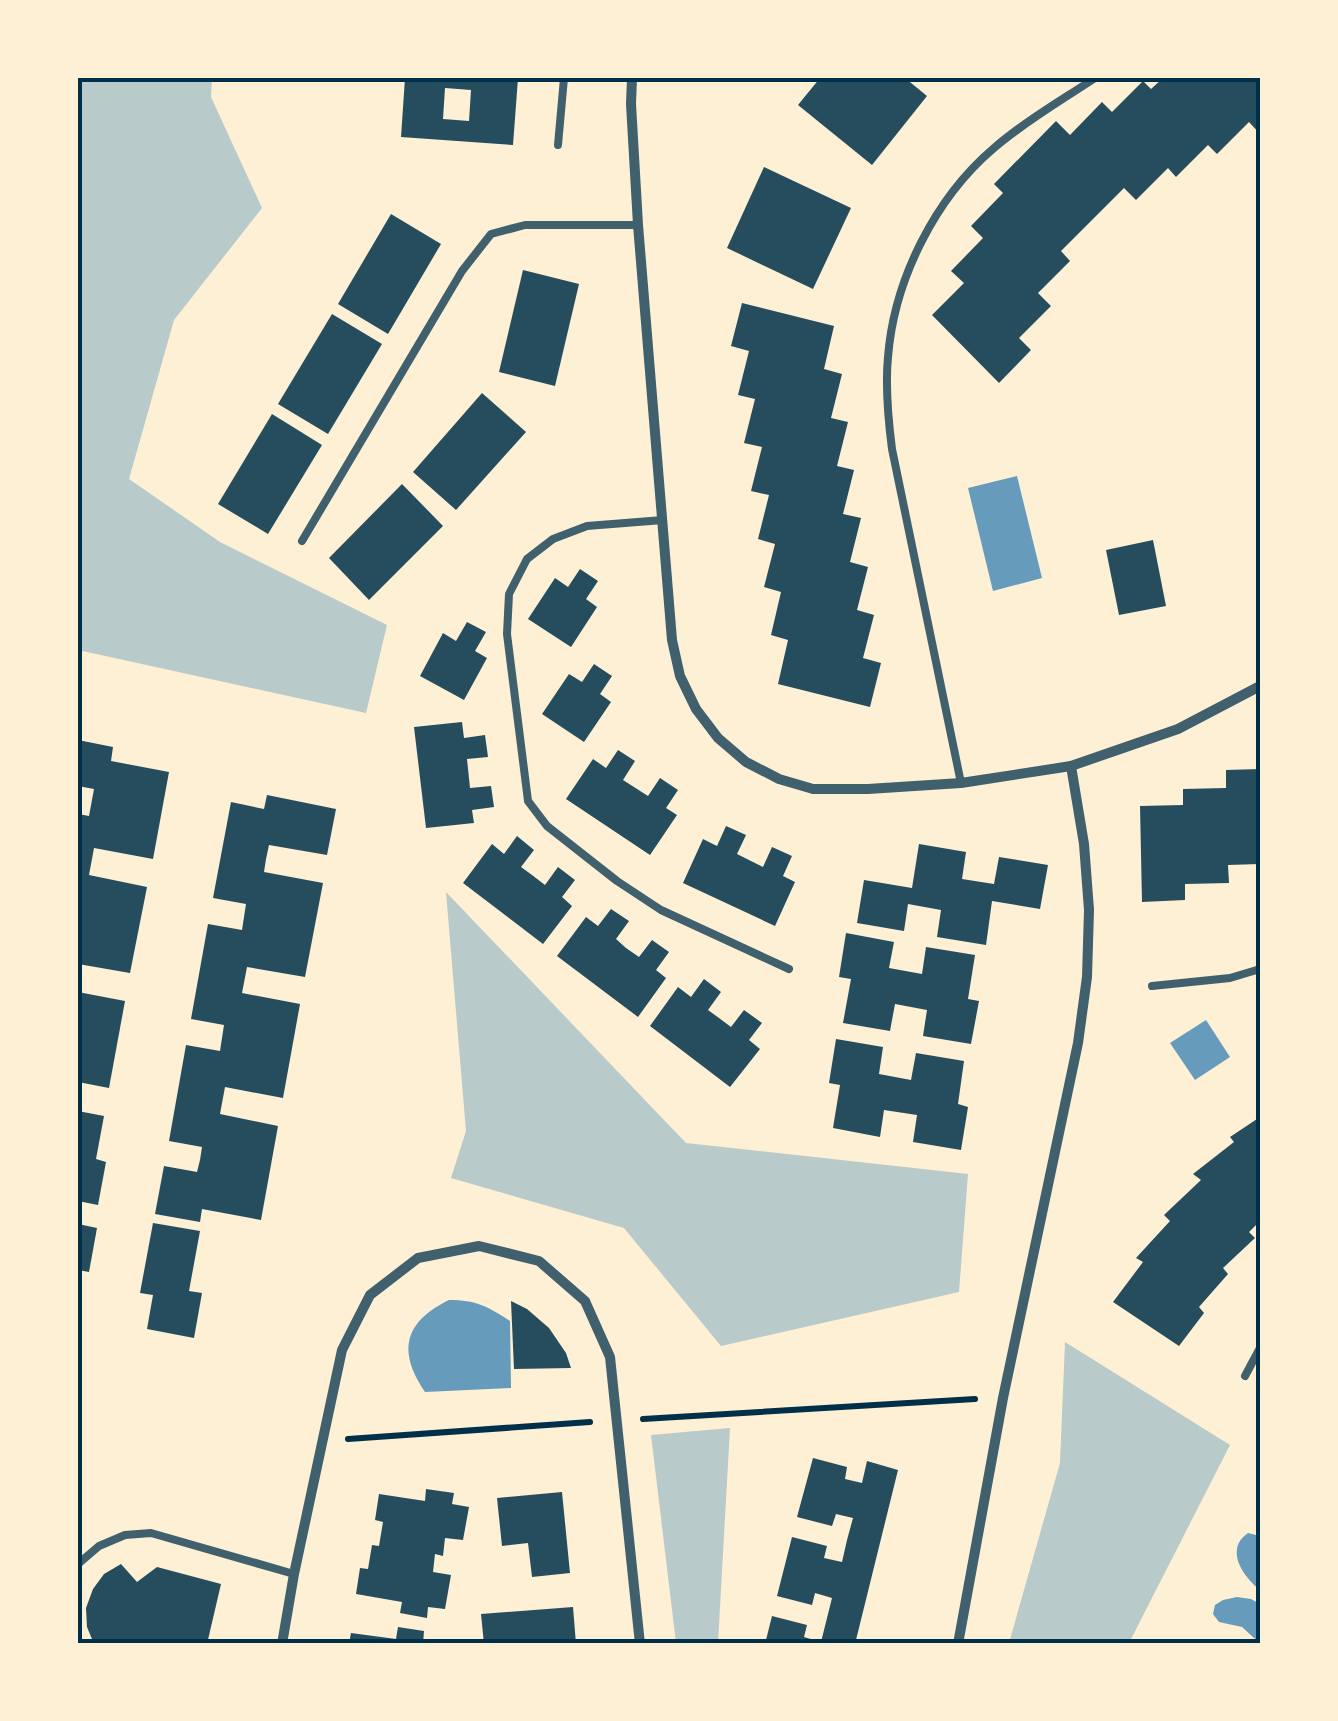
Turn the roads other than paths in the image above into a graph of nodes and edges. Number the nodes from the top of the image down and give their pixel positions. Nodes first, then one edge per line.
1 (564, 78) edge
2 (632, 78) edge
3 (1095, 78) edge
4 (558, 145) dead end
5 (638, 225) junction
6 (663, 520) junction
7 (302, 541) dead end
8 (1260, 686) edge
9 (1071, 766) junction
10 (961, 783) junction
11 (789, 969) dead end
12 (1260, 969) edge
13 (1152, 986) dead end
14 (1260, 1348) edge
15 (1245, 1376) dead end
16 (78, 1564) edge
17 (294, 1574) junction
18 (282, 1644) edge
19 (640, 1644) edge
20 (958, 1644) edge

1 - 4 lane
2 - 5 street
3 - 10 lane
5 - 6 street
5 - 7 lane
6 - 10 street
6 - 11 lane
8 - 9 street
9 - 10 street
9 - 20 street
12 - 13 lane
14 - 15 lane
16 - 17 lane
17 - 18 street
17 - 19 street

